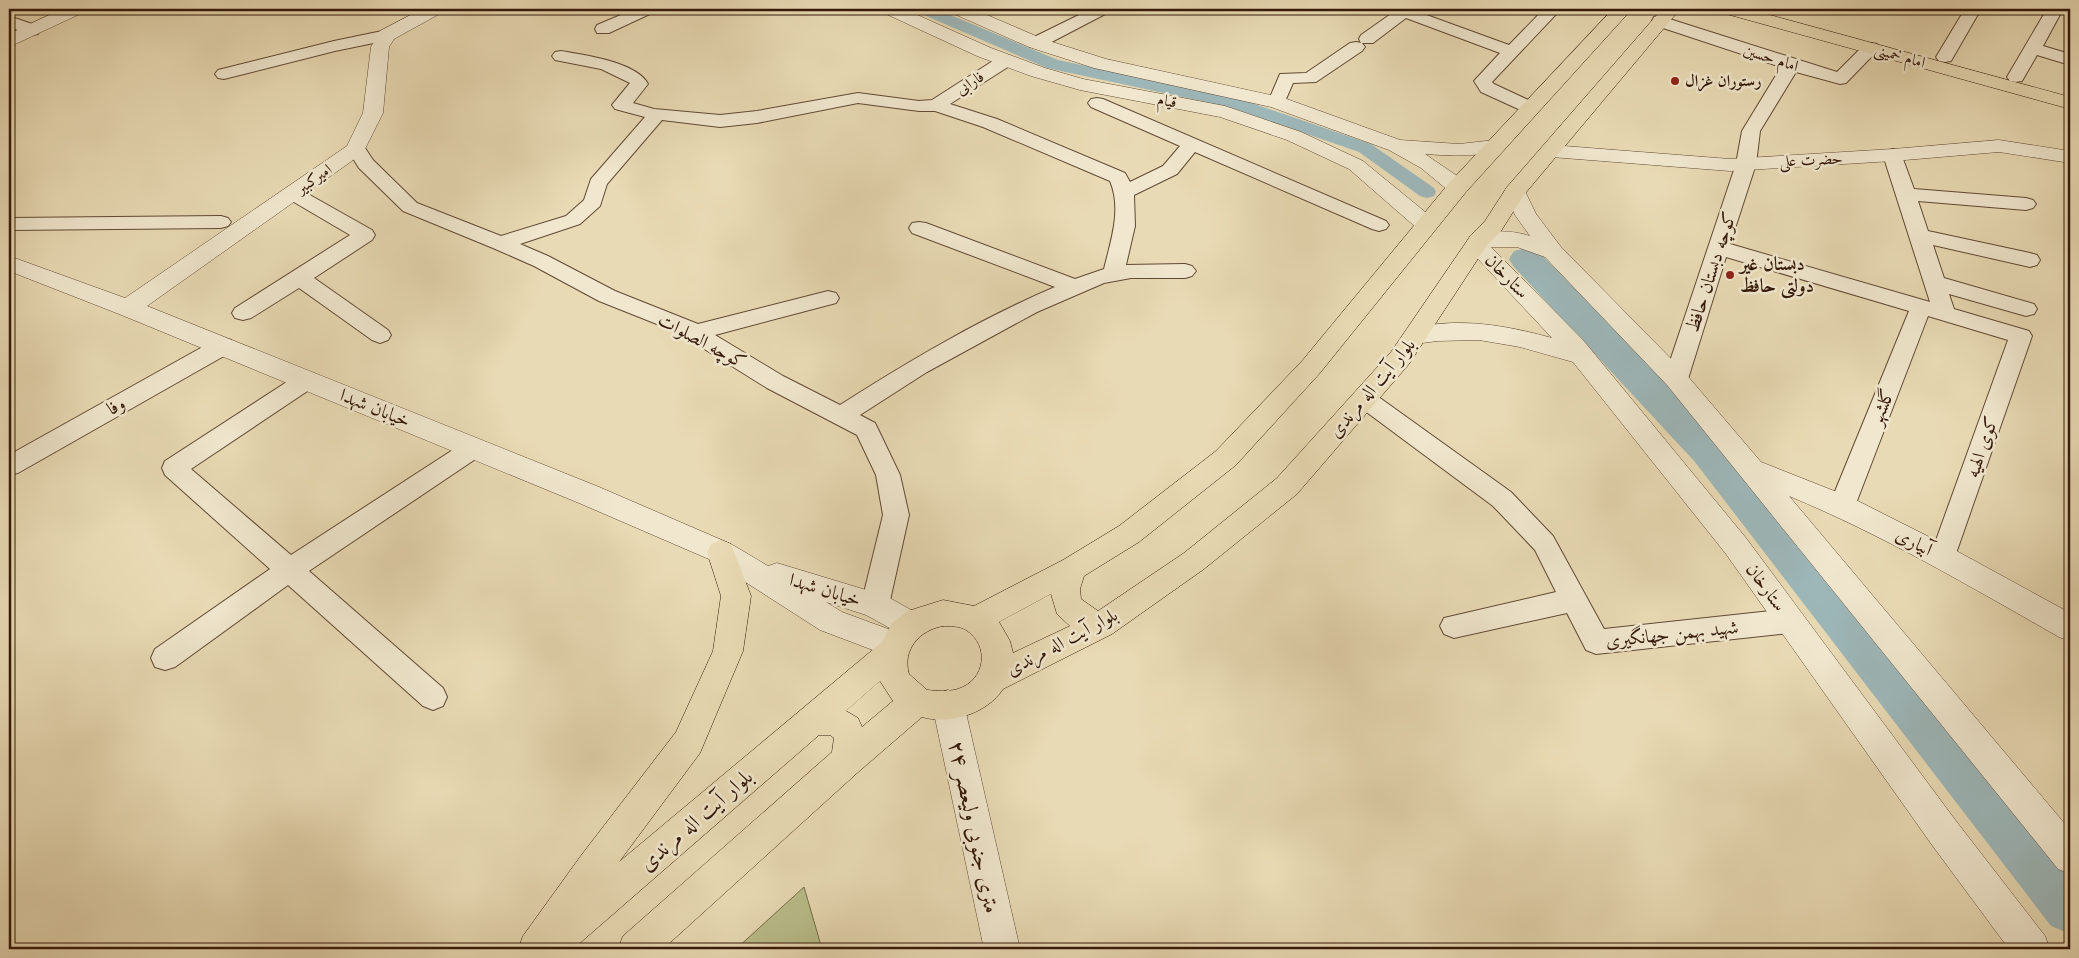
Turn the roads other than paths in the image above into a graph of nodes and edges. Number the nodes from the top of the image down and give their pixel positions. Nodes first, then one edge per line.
1 (76, 9) edge
2 (435, 9) edge
3 (648, 9) edge
4 (890, 9) edge
5 (958, 9) edge
6 (1103, 9) edge
7 (1553, 9) edge
8 (1730, 9) edge
9 (1776, 9) edge
10 (1973, 9) edge
11 (2055, 9) edge
12 (1618, 13) edge
13 (9, 21) edge
14 (1659, 23) edge
15 (603, 29) dead end
16 (32, 30) junction
17 (387, 35) junction
18 (9, 41) edge
19 (1036, 43) junction
20 (1871, 48) junction
21 (2033, 48) junction
22 (1512, 52) junction
23 (561, 56) dead end
24 (1945, 57) junction
25 (2070, 60) edge
26 (1005, 61) junction
27 (1792, 65) junction
28 (224, 74) dead end
29 (2016, 78) junction
30 (2070, 92) edge
31 (1277, 102) junction
32 (1097, 103) dead end
33 (2070, 103) edge
34 (936, 105) junction
35 (1531, 108) junction
36 (658, 114) junction
37 (1192, 144) junction
38 (1396, 146) junction
39 (1495, 146) junction
40 (356, 149) junction
41 (1551, 151) junction
42 (1893, 156) junction
43 (2070, 157) edge
44 (1746, 164) junction
45 (1458, 187) junction
46 (1515, 192) junction
47 (1123, 193) junction
48 (294, 194) junction
49 (1905, 194) junction
50 (2026, 204) dead end
51 (221, 222) dead end
52 (9, 224) edge
53 (1379, 225) dead end
54 (1427, 225) junction
55 (919, 228) dead end
56 (1918, 235) junction
57 (1478, 242) junction
58 (500, 243) junction
59 (1720, 248) junction
60 (1553, 252) junction
61 (2030, 260) dead end
62 (9, 263) edge
63 (1185, 271) dead end
64 (1113, 274) junction
65 (299, 278) junction
66 (1934, 283) junction
67 (1075, 287) junction
68 (828, 298) dead end
69 (1921, 307) junction
70 (128, 308) junction
71 (2026, 309) dead end
72 (243, 313) dead end
73 (1945, 314) junction
74 (694, 333) junction
75 (380, 335) dead end
76 (1415, 336) junction
77 (223, 346) junction
78 (1582, 356) junction
79 (1676, 379) junction
80 (306, 380) junction
81 (1366, 399) junction
82 (840, 416) junction
83 (474, 448) junction
84 (9, 466) edge
85 (1751, 470) junction
86 (1842, 506) junction
87 (729, 557) junction
88 (1944, 557) junction
89 (1073, 568) junction
90 (290, 570) junction
91 (1574, 600) junction
92 (875, 605) junction
93 (976, 620) junction
94 (1790, 621) junction
95 (1100, 625) junction
96 (1454, 626) dead end
97 (2070, 628) edge
98 (899, 641) junction
99 (165, 658) dead end
100 (992, 679) junction
101 (433, 697) dead end
102 (932, 703) junction
103 (812, 721) junction
104 (844, 763) junction
105 (2070, 857) edge
106 (536, 949) edge
107 (545, 949) edge
108 (636, 949) edge
109 (1002, 949) edge
110 (2032, 949) edge

1 - 16 street
2 - 17 street
3 - 15 street
4 - 26 street, قیام
5 - 19 street, قیام
6 - 19 street
7 - 22 street
8 - 20 main road, امام خمینی
9 - 24 main road, امام خمینی
10 - 24 street
11 - 21 street
12 - 14 main road
12 - 35 main road
13 - 16 street
14 - 27 street, امام حسین
14 - 41 main road, بلوار آیت اله مرندی
16 - 18 street
17 - 28 street
17 - 40 street, امیرکبیر
19 - 26 street
19 - 31 street, قیام
20 - 27 street, امام حسین
20 - 33 main road, امام خمینی
21 - 25 street
21 - 29 street
22 - 31 street
22 - 35 street
23 - 36 street
24 - 29 main road, امام خمینی
26 - 34 street, فارابی
26 - 54 street, قیام
27 - 44 street, کوچه دبستان حافظ
29 - 30 main road, امام خمینی
31 - 38 street, قیام
32 - 37 street
34 - 36 street
34 - 47 street
35 - 39 main road
36 - 58 street
37 - 47 street
37 - 53 street
38 - 39 street
38 - 45 street
39 - 45 main road
40 - 48 street, امیرکبیر
40 - 58 street, کوچه الصلوات
41 - 44 street, حضرت علی
41 - 46 main road, بلوار آیت اله مرندی
42 - 43 street, حضرت علی
42 - 44 street, حضرت علی
42 - 49 street
44 - 59 street, کوچه دبستان حافظ
45 - 54 main road
46 - 57 main road, بلوار آیت اله مرندی
46 - 60 street
47 - 64 street
48 - 65 street
48 - 70 street, امیرکبیر
49 - 50 street
49 - 56 street
51 - 52 street
54 - 89 main road
55 - 67 street
56 - 61 street
56 - 66 street
57 - 60 street
57 - 76 main road, بلوار آیت اله مرندی
57 - 78 street, ستارخان
58 - 74 street, کوچه الصلوات
59 - 69 street
59 - 79 street, کوچه دبستان حافظ
60 - 79 street
62 - 70 street, خیابان شهدا
63 - 64 street
64 - 67 street
65 - 72 street
65 - 75 street
66 - 71 street
66 - 73 street
67 - 82 street
68 - 74 street
69 - 73 street
69 - 86 street, گلشهر
70 - 77 street, خیابان شهدا
73 - 88 street, کوی الهیه
74 - 82 street, کوچه الصلوات
76 - 78 street
76 - 81 main road, بلوار آیت اله مرندی
77 - 80 street, خیابان شهدا
77 - 84 street, وفا
78 - 94 street, ستارخان
79 - 85 street
80 - 83 street, خیابان شهدا
80 - 90 street
81 - 91 street, شهید بهمن جهانگیری
81 - 95 main road, بلوار آیت اله مرندی
82 - 92 street, کوچه الصلوات
83 - 87 street, خیابان شهدا
83 - 90 street
85 - 86 street, آبیاری
85 - 105 street
86 - 88 street, آبیاری
87 - 92 street, خیابان شهدا
87 - 98 street, خیابان شهدا
87 - 106 main road
88 - 97 street, آبیاری
89 - 93 main road
89 - 95 main road
90 - 99 street
90 - 101 street
91 - 94 street, شهید بهمن جهانگیری
91 - 96 street
92 - 98 street, خیابان شهدا
93 - 98 main road
93 - 100 main road
94 - 110 street, ستارخان
95 - 100 main road, بلوار آیت اله مرندی
98 - 102 main road
98 - 103 main road, بلوار آیت اله مرندی
100 - 102 main road
102 - 104 main road
102 - 109 street, ۲۴ متری جنوبی ولیعصر
103 - 104 main road
103 - 107 main road, بلوار آیت اله مرندی
104 - 108 main road

